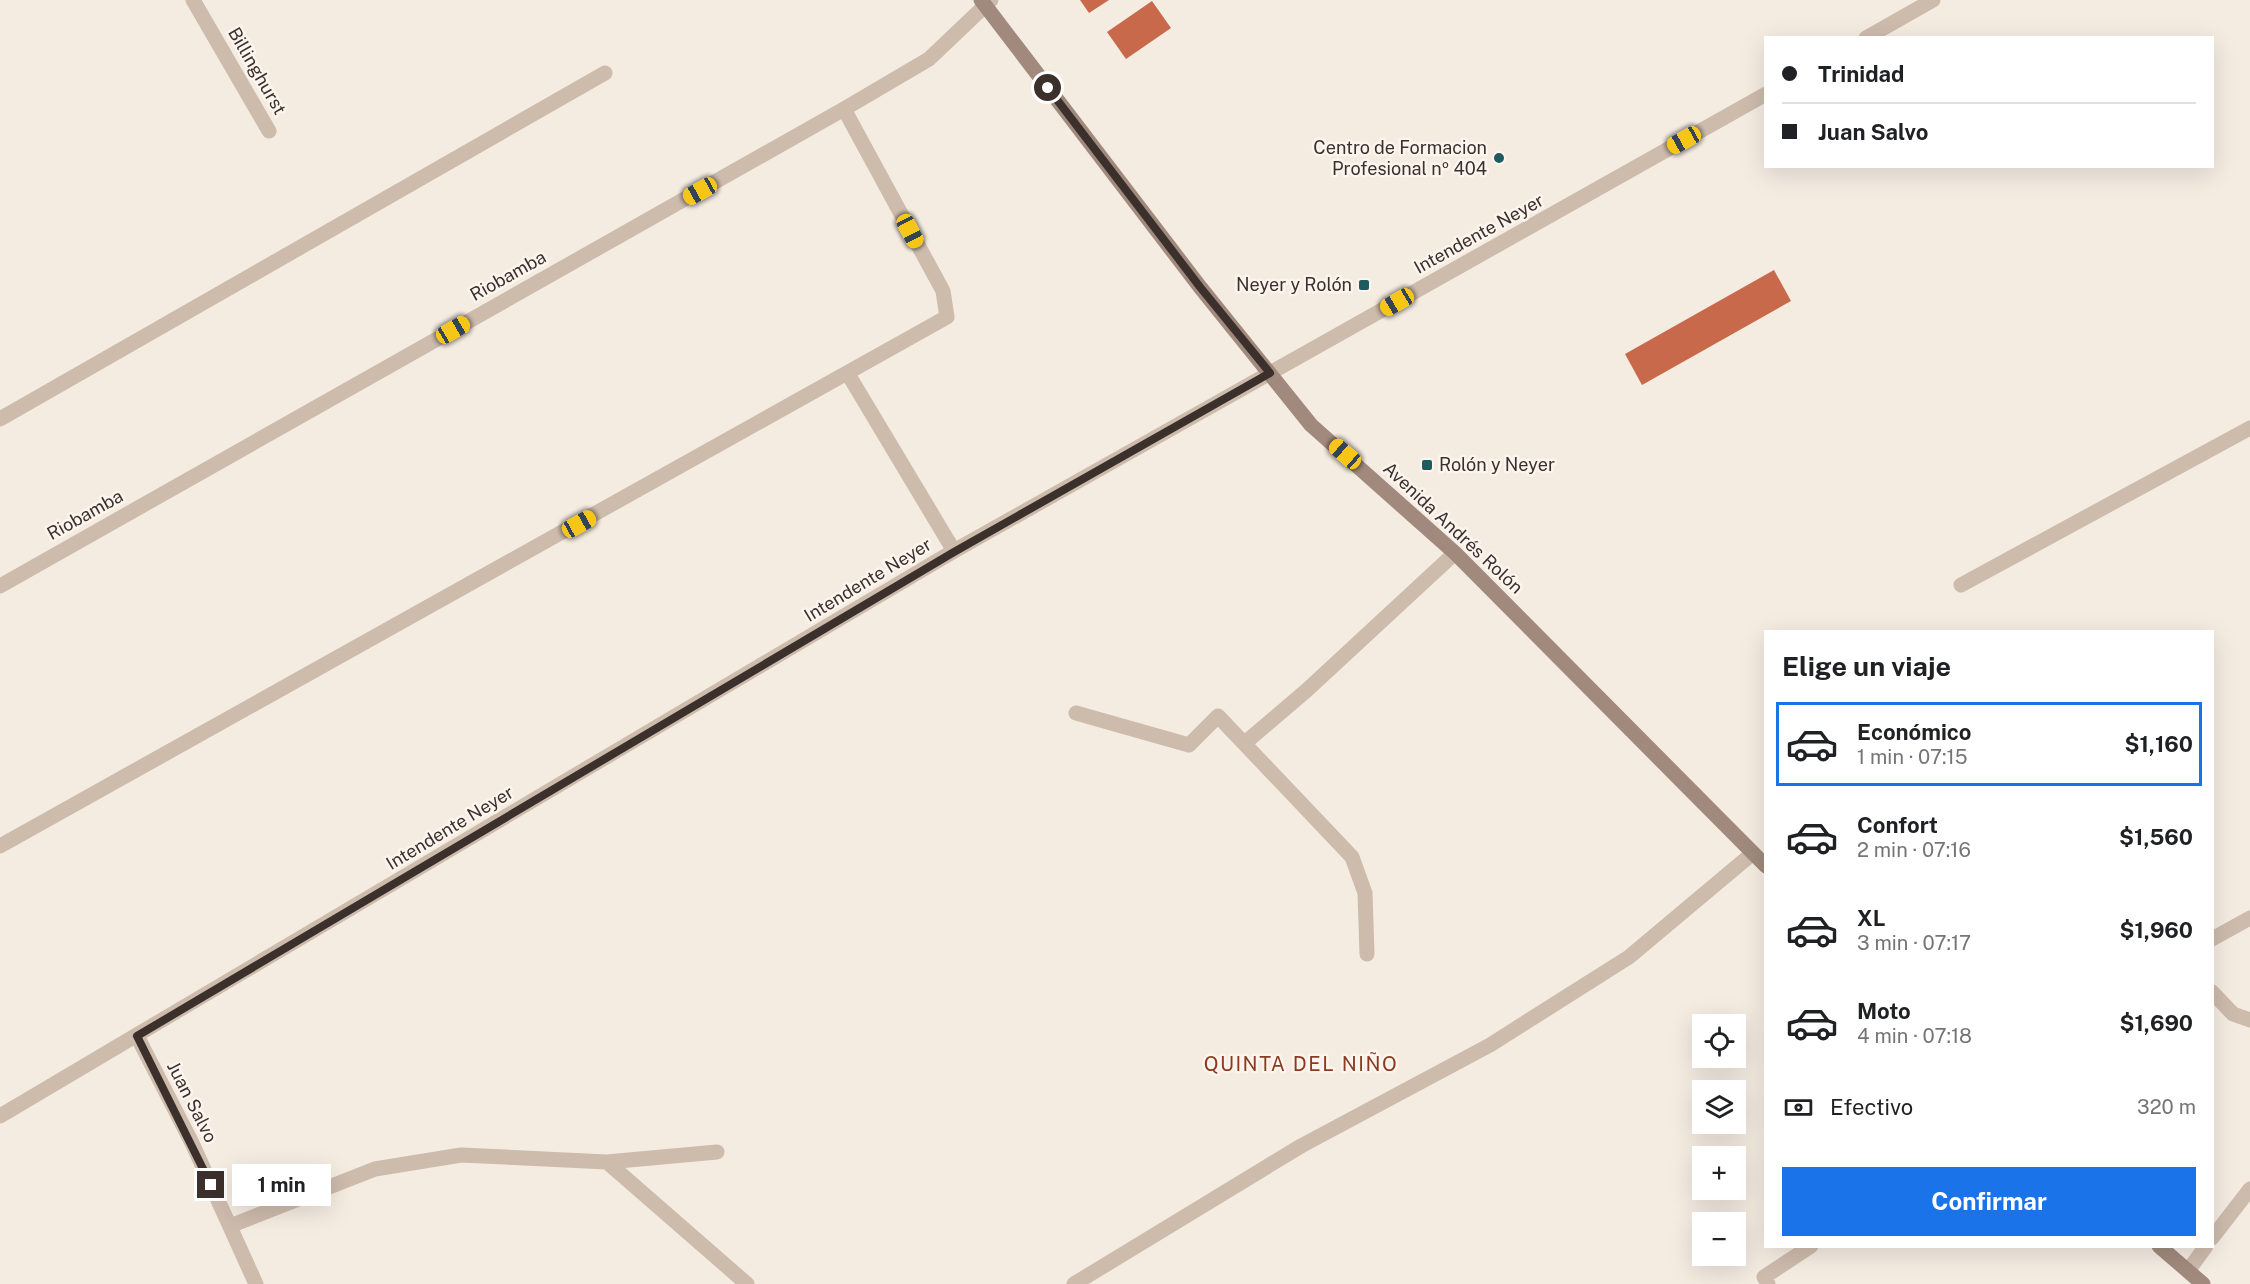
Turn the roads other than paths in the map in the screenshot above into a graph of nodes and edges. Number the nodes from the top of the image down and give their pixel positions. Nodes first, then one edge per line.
1 (194, 0) edge
2 (1932, 0) edge
3 (986, 2) edge
4 (1869, 36) edge
5 (605, 73) dead end
6 (1764, 95) edge
7 (844, 109) junction
8 (269, 131) dead end
9 (1270, 373) junction
10 (848, 374) junction
11 (0, 419) edge
12 (2250, 428) edge
13 (954, 552) junction
14 (1455, 553) junction
15 (1961, 585) dead end
16 (0, 586) edge
17 (1076, 713) dead end
18 (1246, 742) junction
19 (0, 846) edge
20 (1753, 853) junction
21 (1764, 864) edge
22 (2250, 918) edge
23 (2214, 938) edge
24 (1367, 954) dead end
25 (2214, 994) edge
26 (2250, 1020) edge
27 (137, 1036) junction
28 (0, 1116) edge
29 (717, 1152) dead end
30 (607, 1162) junction
31 (2250, 1188) edge
32 (230, 1226) junction
33 (2214, 1235) edge
34 (1808, 1248) edge
35 (2161, 1248) edge
36 (2204, 1248) edge
37 (2187, 1271) junction
38 (1761, 1282) edge
39 (256, 1284) edge
40 (747, 1284) edge
41 (1074, 1284) edge
42 (2203, 1284) edge

1 - 8 street, Billinghurst
2 - 4 street
3 - 7 street, Riobamba
3 - 9 main road, Avenida Andrés Rolón
5 - 11 street
6 - 9 street, Intendente Neyer
7 - 10 street
7 - 16 street, Riobamba
9 - 13 street, Intendente Neyer
9 - 14 main road, Avenida Andrés Rolón
10 - 13 street
10 - 19 street
12 - 15 street
13 - 27 street, Intendente Neyer
14 - 18 street
14 - 20 main road, Avenida Andrés Rolón
17 - 18 street
18 - 24 street
20 - 21 main road, Avenida Andrés Rolón
20 - 41 street
22 - 23 street
25 - 26 street
27 - 28 street, Intendente Neyer
27 - 32 street, Juan Salvo
29 - 30 street
30 - 32 street
30 - 40 street
31 - 33 street
32 - 39 street, Juan Salvo
34 - 38 street
35 - 37 main road
36 - 37 street
37 - 42 main road

